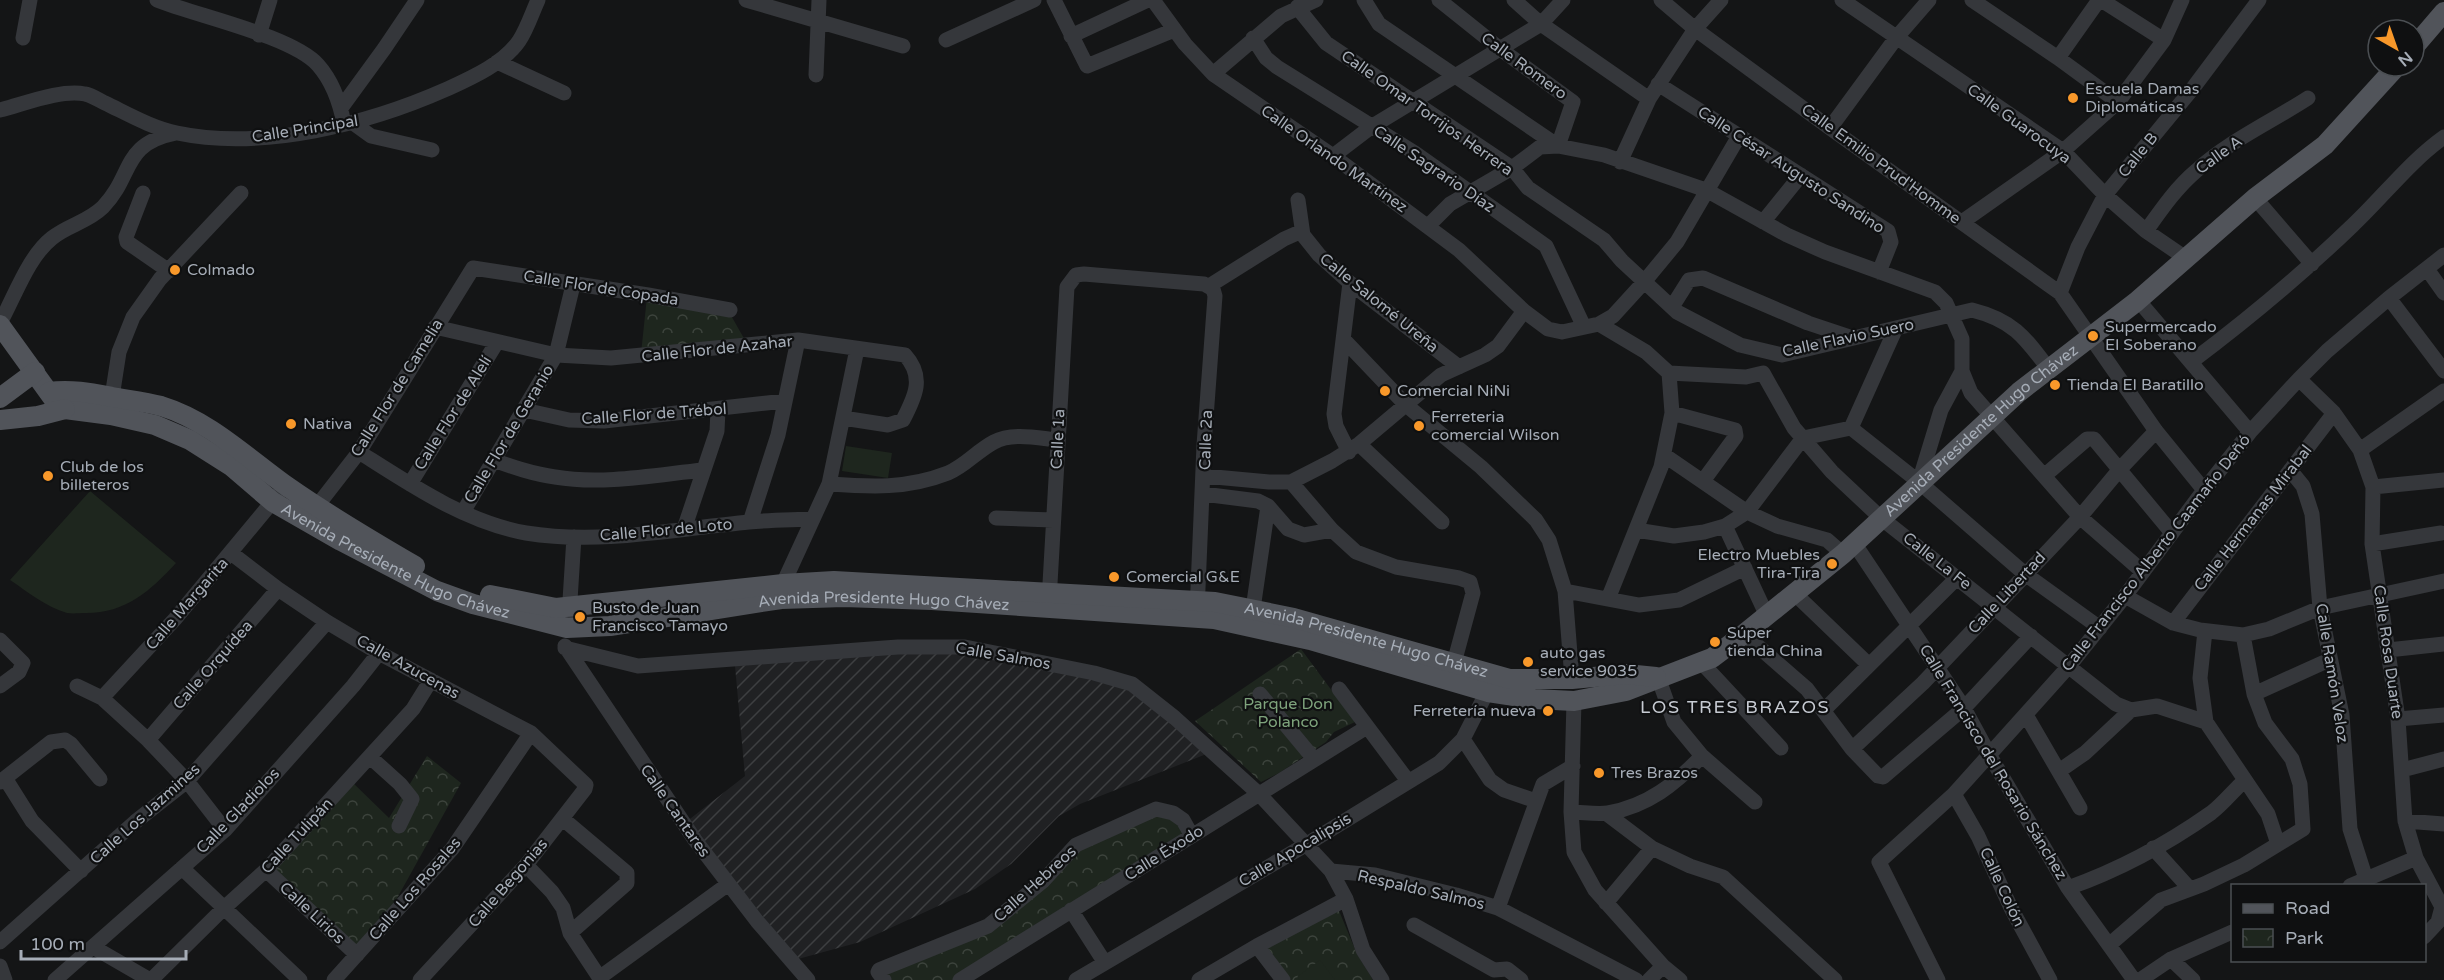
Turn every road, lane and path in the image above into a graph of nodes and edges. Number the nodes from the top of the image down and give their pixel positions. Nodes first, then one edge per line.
1 (30, 0) edge
2 (157, 0) edge
3 (270, 0) edge
4 (417, 0) edge
5 (538, 0) edge
6 (746, 0) edge
7 (820, 0) edge
8 (1034, 0) edge
9 (1054, 0) edge
10 (1148, 0) edge
11 (1153, 0) edge
12 (1316, 0) edge
13 (1364, 0) edge
14 (1439, 0) edge
15 (1514, 0) edge
16 (1563, 0) edge
17 (1661, 0) edge
18 (1721, 0) edge
19 (1842, 0) edge
20 (1929, 0) edge
21 (1971, 0) edge
22 (2100, 0) edge
23 (2182, 0) edge
24 (2259, 0) edge
25 (197, 6) edge
26 (1297, 7) junction
27 (2444, 12) edge
28 (820, 21) junction
29 (1541, 24) junction
30 (1695, 29) junction
31 (1174, 30) junction
32 (2426, 33) edge
33 (259, 35) junction
34 (1071, 36) junction
35 (23, 38) dead end
36 (1253, 38) junction
37 (1896, 38) junction
38 (946, 40) dead end
39 (2164, 40) junction
40 (903, 46) dead end
41 (1499, 48) junction
42 (2058, 58) junction
43 (497, 62) junction
44 (1213, 74) junction
45 (816, 75) dead end
46 (1454, 75) junction
47 (2386, 78) edge
48 (1658, 84) junction
49 (564, 93) dead end
50 (2308, 98) dead end
51 (1649, 99) junction
52 (1412, 102) junction
53 (2118, 102) junction
54 (341, 108) junction
55 (0, 110) edge
56 (348, 124) junction
57 (1371, 127) junction
58 (1830, 128) junction
59 (176, 133) junction
60 (1739, 136) junction
61 (2444, 137) edge
62 (1558, 146) junction
63 (432, 150) dead end
64 (2063, 151) junction
65 (1333, 156) junction
66 (1620, 162) junction
67 (1512, 168) junction
68 (1800, 175) junction
69 (1706, 190) junction
70 (241, 193) dead end
71 (1470, 193) junction
72 (143, 194) dead end
73 (2105, 195) junction
74 (2256, 198) junction
75 (1298, 200) dead end
76 (1764, 222) junction
77 (1962, 222) junction
78 (1428, 226) junction
79 (1302, 231) junction
80 (2146, 231) junction
81 (2444, 255) edge
82 (2187, 259) junction
83 (2312, 264) junction
84 (473, 268) joint
85 (2427, 269) junction
86 (169, 271) junction
87 (1879, 272) junction
88 (1644, 282) junction
89 (1350, 283) junction
90 (573, 285) junction
91 (1207, 285) junction
92 (2060, 293) junction
93 (2444, 293) edge
94 (2389, 298) junction
95 (2138, 300) junction
96 (1672, 308) junction
97 (730, 310) dead end
98 (1524, 311) junction
99 (1951, 315) junction
100 (0, 324) edge
101 (1591, 326) junction
102 (435, 327) junction
103 (1896, 328) junction
104 (1850, 337) junction
105 (2092, 337) junction
106 (798, 340) junction
107 (1345, 341) junction
108 (497, 342) junction
109 (857, 349) junction
110 (556, 355) junction
111 (1782, 355) junction
112 (2191, 362) junction
113 (1459, 367) junction
114 (2048, 368) junction
115 (1962, 371) junction
116 (2444, 371) edge
117 (34, 372) junction
118 (1669, 373) junction
119 (1763, 373) junction
120 (2299, 379) junction
121 (2444, 391) edge
122 (49, 392) junction
123 (112, 397) junction
124 (0, 398) edge
125 (785, 401) junction
126 (1406, 405) junction
127 (65, 409) junction
128 (524, 410) junction
129 (718, 410) junction
130 (1672, 413) junction
131 (2334, 413) junction
132 (1992, 416) junction
133 (843, 418) junction
134 (0, 420) edge
135 (1851, 428) junction
136 (2156, 431) junction
137 (2250, 432) junction
138 (1803, 438) junction
139 (1058, 440) junction
140 (1354, 448) junction
141 (2360, 450) junction
142 (359, 452) junction
143 (1664, 455) junction
144 (493, 460) junction
145 (2120, 469) junction
146 (703, 470) junction
147 (2290, 470) junction
148 (1204, 476) junction
149 (2044, 476) junction
150 (2444, 480) edge
151 (1703, 481) junction
152 (1291, 482) junction
153 (1919, 482) junction
154 (410, 484) junction
155 (829, 484) junction
156 (286, 486) junction
157 (2373, 487) junction
158 (2204, 490) junction
159 (1203, 494) junction
160 (273, 501) junction
161 (317, 506) junction
162 (1269, 506) junction
163 (463, 512) junction
164 (1747, 512) junction
165 (2080, 517) junction
166 (996, 518) dead end
167 (1881, 518) junction
168 (813, 519) junction
169 (1053, 520) junction
170 (750, 522) junction
171 (1442, 522) dead end
172 (1725, 526) junction
173 (684, 529) junction
174 (1332, 530) junction
175 (1636, 530) junction
176 (2440, 532) dead end
177 (2172, 533) junction
178 (574, 537) junction
179 (2372, 544) junction
180 (1848, 548) junction
181 (231, 553) junction
182 (1744, 568) junction
183 (2143, 572) junction
184 (2025, 574) junction
185 (1958, 577) junction
186 (2444, 581) edge
187 (278, 589) junction
188 (782, 591) junction
189 (1565, 591) junction
190 (1794, 593) junction
191 (2379, 595) junction
192 (2125, 596) junction
193 (1608, 599) junction
194 (1049, 600) junction
195 (571, 607) junction
196 (1995, 607) junction
197 (2320, 608) junction
198 (1197, 609) junction
199 (1253, 609) junction
200 (1767, 616) junction
201 (327, 622) junction
202 (2173, 623) junction
203 (1910, 624) junction
204 (2100, 628) junction
205 (2205, 631) junction
206 (1744, 634) junction
207 (2243, 634) junction
208 (2031, 636) junction
209 (566, 638) junction
210 (0, 640) edge
211 (2444, 644) edge
212 (2388, 650) junction
213 (379, 653) junction
214 (2329, 660) junction
215 (1701, 662) junction
216 (1454, 663) junction
217 (1869, 665) junction
218 (2069, 666) junction
219 (1937, 667) junction
220 (1658, 678) junction
221 (1572, 679) junction
222 (431, 680) junction
223 (1626, 683) junction
224 (1491, 684) junction
225 (0, 686) edge
226 (77, 686) dead end
227 (1339, 689) dead end
228 (1260, 694) dead end
229 (2254, 694) junction
230 (102, 698) junction
231 (1574, 700) junction
232 (1964, 708) junction
233 (1824, 710) junction
234 (2131, 710) junction
235 (2444, 714) edge
236 (2026, 715) junction
237 (2398, 719) junction
238 (2206, 722) junction
239 (1367, 727) junction
240 (531, 733) junction
241 (1463, 739) junction
242 (148, 740) junction
243 (1781, 748) dead end
244 (1852, 749) junction
245 (1702, 756) junction
246 (1990, 756) junction
247 (370, 758) junction
248 (1314, 759) junction
249 (2444, 759) edge
250 (1573, 766) junction
251 (2402, 770) junction
252 (2059, 771) junction
253 (100, 779) dead end
254 (3, 780) edge
255 (187, 781) junction
256 (583, 781) joint
257 (1408, 781) junction
258 (2244, 781) junction
259 (1954, 794) junction
260 (1259, 795) junction
261 (1536, 801) junction
262 (1755, 802) dead end
263 (2080, 808) dead end
264 (1571, 812) junction
265 (1607, 814) junction
266 (563, 819) junction
267 (2405, 821) junction
268 (2444, 824) edge
269 (399, 826) dead end
270 (225, 830) junction
271 (1192, 836) junction
272 (1307, 844) junction
273 (2278, 844) junction
274 (1652, 848) junction
275 (2153, 848) junction
276 (2416, 858) junction
277 (526, 865) junction
278 (182, 868) junction
279 (266, 870) junction
280 (81, 871) junction
281 (1331, 871) junction
282 (2366, 879) junction
283 (2353, 884) edge
284 (727, 885) junction
285 (2068, 888) junction
286 (2190, 889) junction
287 (1346, 899) junction
288 (1606, 903) junction
289 (224, 908) junction
290 (1498, 908) junction
291 (1071, 910) junction
292 (1414, 925) dead end
293 (2231, 932) edge
294 (570, 933) junction
295 (2426, 935) edge
296 (0, 942) edge
297 (2109, 945) junction
298 (1257, 946) junction
299 (93, 947) junction
300 (357, 955) junction
301 (2171, 959) junction
302 (1105, 963) junction
303 (0, 966) edge
304 (1663, 966) junction
305 (1489, 975) edge
306 (600, 979) edge
307 (1201, 979) edge
308 (5, 980) edge
309 (55, 980) edge
310 (151, 980) edge
311 (300, 980) edge
312 (334, 980) edge
313 (420, 980) edge
314 (808, 980) edge
315 (884, 980) edge
316 (960, 980) edge
317 (1076, 980) edge
318 (1283, 980) edge
319 (1382, 980) edge
320 (1521, 980) edge
321 (1636, 980) edge
322 (1649, 980) edge
323 (1680, 980) edge
324 (1835, 980) edge
325 (1938, 980) edge
326 (2050, 980) edge
327 (2134, 980) edge
328 (2140, 980) edge
329 (2193, 980) edge

1 - 35 street
2 - 25 street
3 - 33 street
4 - 54 street
5 - 43 street, Calle Principal
6 - 28 street
7 - 28 street
8 - 38 street
9 - 34 street
10 - 34 street
11 - 31 street, Calle Orlando Martínez
12 - 26 street
13 - 46 street
14 - 41 street, Calle Romero
15 - 29 street
16 - 29 street
17 - 30 street, Calle Emilio Prud'Homme
18 - 30 street
19 - 37 street, Calle Guarocuya
20 - 37 street
21 - 42 street
22 - 39 street
22 - 42 street
23 - 39 street
24 - 73 street, Calle B
25 - 33 street
26 - 36 street
26 - 52 street, Calle Omar Torrijos Herrera
27 - 32 main road
28 - 40 street
28 - 45 street
29 - 41 street
29 - 51 street
30 - 48 street
30 - 58 street, Calle Emilio Prud'Homme
31 - 34 street
31 - 44 street, Calle Orlando Martínez
33 - 54 street
36 - 44 street
36 - 57 street, Calle Sagrario Díaz
37 - 58 street
37 - 64 street, Calle Guarocuya
39 - 53 street
41 - 46 street
41 - 62 street, Calle Romero
42 - 53 street
43 - 49 street
43 - 56 street, Calle Principal
44 - 65 street, Calle Orlando Martínez
46 - 52 street
46 - 62 street
47 - 74 main road, Avenida Presidente Hugo Chávez
48 - 51 street
48 - 60 street, Calle César Augusto Sandino
50 - 80 street, Calle A
51 - 66 street
52 - 57 street
52 - 67 street, Calle Omar Torrijos Herrera
53 - 64 street
54 - 56 street
55 - 59 street, Calle Principal
56 - 59 street, Calle Principal
56 - 63 street
57 - 65 street
57 - 71 street, Calle Sagrario Díaz
58 - 77 street, Calle Emilio Prud'Homme
59 - 100 street
60 - 68 street, Calle César Augusto Sandino
60 - 69 street
61 - 83 street
62 - 66 street
62 - 67 street
64 - 73 street, Calle Guarocuya
64 - 77 street
65 - 78 street, Calle Orlando Martínez
66 - 69 street
67 - 71 street
67 - 88 street, Calle Omar Torrijos Herrera
68 - 76 street
68 - 87 street, Calle César Augusto Sandino
69 - 76 street
69 - 88 street
70 - 86 street
71 - 78 street
71 - 101 street, Calle Sagrario Díaz
72 - 86 street
73 - 80 street, Calle Guarocuya
73 - 92 street, Calle B
74 - 82 main road, Avenida Presidente Hugo Chávez
74 - 83 street
75 - 79 street, Calle Salomé Ureña
76 - 87 street
77 - 92 street, Calle Emilio Prud'Homme
78 - 98 street, Calle Orlando Martínez
79 - 89 street, Calle Salomé Ureña
79 - 91 street
80 - 82 street, Calle Guarocuya
81 - 85 street, Calle Francisco Alberto Caamaño Deñó
82 - 95 main road, Avenida Presidente Hugo Chávez
83 - 112 street
84 - 90 street, Calle Flor de Copada
84 - 102 street, Calle Flor de Camelia
85 - 93 street
85 - 94 street, Calle Francisco Alberto Caamaño Deñó
86 - 123 street
87 - 99 street
88 - 96 street, Calle Flavio Suero
88 - 101 street
89 - 107 street
89 - 113 street, Calle Salomé Ureña
90 - 97 street, Calle Flor de Copada
90 - 110 street, Calle Flor de Geranio
91 - 139 street, Calle 1a
91 - 148 street, Calle 2a
92 - 105 street, Calle Emilio Prud'Homme
94 - 116 street
94 - 120 street, Calle Francisco Alberto Caamaño Deñó
95 - 105 main road, Avenida Presidente Hugo Chávez
95 - 112 street
96 - 104 street
96 - 111 street, Calle Flavio Suero
98 - 101 street, Calle Orlando Martínez
98 - 113 street
99 - 103 street, Calle Flavio Suero
99 - 114 street, Calle Flavio Suero
99 - 115 street
100 - 117 main road
101 - 118 street
102 - 108 street, Calle Flor de Azahar
102 - 142 street, Calle Flor de Camelia
103 - 104 street, Calle Flavio Suero
103 - 135 street
104 - 111 street, Calle Flavio Suero
105 - 114 main road, Avenida Presidente Hugo Chávez
105 - 136 street, Calle Emilio Prud'Homme
106 - 109 street, Calle Flor de Azahar
106 - 110 street, Calle Flor de Azahar
106 - 125 street
107 - 126 street
107 - 140 street
108 - 110 street, Calle Flor de Azahar
108 - 154 street, Calle Flor de Alelí
109 - 133 street
109 - 133 street, Calle Flor de Azahar
110 - 128 street, Calle Flor de Geranio
111 - 119 street
112 - 137 street
113 - 126 street
114 - 132 main road, Avenida Presidente Hugo Chávez
115 - 132 street
115 - 153 street
117 - 122 main road
117 - 124 main road
118 - 119 street
118 - 130 street
119 - 138 street
120 - 131 street, Calle Rosa Duarte
120 - 137 street, Calle Francisco Alberto Caamaño Deñó
121 - 141 street
122 - 123 main road, Avenida Presidente Hugo Chávez
122 - 127 main road
123 - 156 main road, Avenida Presidente Hugo Chávez
125 - 129 street, Calle Flor de Trébol
125 - 170 street
126 - 140 street
126 - 189 street
127 - 134 main road
127 - 160 main road, Avenida Presidente Hugo Chávez
128 - 129 street, Calle Flor de Trébol
128 - 144 street, Calle Flor de Geranio
129 - 146 street
130 - 143 street
130 - 151 street
131 - 141 street, Calle Rosa Duarte
131 - 147 street, Calle Hermanas Mirabal
132 - 149 street
132 - 153 main road, Avenida Presidente Hugo Chávez
133 - 155 street
135 - 138 street
135 - 153 street
136 - 145 street, Calle Libertad
136 - 158 street, Calle Emilio Prud'Homme
137 - 158 street, Calle Francisco Alberto Caamaño Deñó
138 - 164 street
138 - 167 street
139 - 155 street
139 - 169 street, Calle 1a
140 - 152 street
140 - 171 street
141 - 157 street, Calle Rosa Duarte
142 - 154 street, Calle Flor de Loto
142 - 161 street, Calle Flor de Camelia
143 - 151 street, Calle Francisco del Rosario Sánchez
143 - 175 street
144 - 146 street
144 - 163 street, Calle Flor de Geranio
145 - 149 street
145 - 165 street, Calle Libertad
145 - 177 street
146 - 173 street
147 - 197 street, Calle Ramón Veloz
147 - 202 street, Calle Hermanas Mirabal
148 - 152 street
148 - 159 street, Calle 2a
149 - 165 street
150 - 157 street
151 - 164 street, Calle Francisco del Rosario Sánchez
152 - 174 street
153 - 167 main road, Avenida Presidente Hugo Chávez
153 - 184 street
154 - 163 street, Calle Flor de Loto
155 - 168 street
156 - 160 street, Calle Margarita
156 - 161 main road, Avenida Presidente Hugo Chávez
157 - 179 street, Calle Rosa Duarte
158 - 177 street, Calle Francisco Alberto Caamaño Deñó
159 - 162 street
159 - 198 street, Calle 2a
160 - 181 street, Calle Margarita
160 - 209 main road, Avenida Presidente Hugo Chávez
161 - 195 main road, Avenida Presidente Hugo Chávez
162 - 174 street
162 - 199 street
163 - 178 street, Calle Flor de Loto
164 - 172 street
164 - 180 street, Calle Francisco del Rosario Sánchez
165 - 183 street
165 - 184 street, Calle Libertad
166 - 169 street
167 - 180 main road, Avenida Presidente Hugo Chávez
167 - 185 street, Calle La Fe
168 - 170 street, Calle Flor de Loto
168 - 188 street
169 - 194 street, Calle 1a
170 - 173 street, Calle Flor de Loto
172 - 175 street
172 - 182 street
173 - 178 street, Calle Flor de Loto
174 - 216 street
175 - 193 street
176 - 179 street
177 - 183 street, Calle Francisco Alberto Caamaño Deñó
178 - 195 street
179 - 191 street, Calle Rosa Duarte
180 - 190 main road, Avenida Presidente Hugo Chávez
180 - 203 street, Calle Francisco del Rosario Sánchez
181 - 187 street, Calle Azucenas
181 - 230 street, Calle Margarita
182 - 193 street
182 - 200 street
183 - 192 street, Calle Francisco Alberto Caamaño Deñó
184 - 196 street, Calle Libertad
184 - 204 street
185 - 196 street, Calle La Fe
185 - 203 street
186 - 191 street
187 - 201 street, Calle Azucenas
187 - 242 street, Calle Orquídea
188 - 194 main road, Avenida Presidente Hugo Chávez
188 - 195 main road, Avenida Presidente Hugo Chávez
188 - 209 main road, Avenida Presidente Hugo Chávez
189 - 193 street
189 - 221 street
190 - 200 main road, Avenida Presidente Hugo Chávez
190 - 217 street
191 - 197 street
191 - 212 street, Calle Rosa Duarte
192 - 202 street
192 - 204 street, Calle Francisco Alberto Caamaño Deñó
194 - 198 main road, Avenida Presidente Hugo Chávez
195 - 209 street
196 - 208 street, Calle La Fe
196 - 219 street, Calle Libertad
197 - 207 street
197 - 214 street, Calle Ramón Veloz
198 - 199 main road, Avenida Presidente Hugo Chávez
198 - 224 main road, Avenida Presidente Hugo Chávez
199 - 216 main road, Avenida Presidente Hugo Chávez
200 - 206 main road, Avenida Presidente Hugo Chávez
201 - 213 street, Calle Azucenas
201 - 255 street, Calle Los Jazmines
202 - 205 street
203 - 217 street
203 - 219 street, Calle Francisco del Rosario Sánchez
204 - 218 street, Calle Francisco Alberto Caamaño Deñó
205 - 207 street
205 - 238 street
206 - 215 main road, Avenida Presidente Hugo Chávez
206 - 233 street
207 - 229 street
208 - 218 street, Calle La Fe
208 - 232 street
209 - 260 street, Calle Salmos
209 - 284 street, Calle Cantares
210 - 225 street
211 - 212 street
212 - 237 street, Calle Rosa Duarte
213 - 222 street, Calle Azucenas
213 - 270 street, Calle Gladiolos
214 - 229 street
214 - 282 street, Calle Ramón Veloz
215 - 220 main road, Avenida Presidente Hugo Chávez
215 - 243 street
216 - 224 main road, Avenida Presidente Hugo Chávez
217 - 233 street
218 - 234 street, Calle La Fe
218 - 236 street, Calle Francisco Alberto Caamaño Deñó
219 - 232 street, Calle Francisco del Rosario Sánchez
219 - 244 street, Calle Libertad
220 - 223 main road, Avenida Presidente Hugo Chávez
220 - 245 street
221 - 223 main road, Avenida Presidente Hugo Chávez
221 - 224 main road, Avenida Presidente Hugo Chávez
222 - 240 street, Calle Azucenas
222 - 247 street, Calle Tulipán
223 - 231 main road, Avenida Presidente Hugo Chávez
224 - 231 main road, Avenida Presidente Hugo Chávez
224 - 241 street, Calle Apocalipsis
226 - 230 street
227 - 239 street
228 - 248 street
229 - 273 street
230 - 242 street
231 - 250 street
232 - 244 street
232 - 246 street, Calle Francisco del Rosario Sánchez
233 - 244 street
234 - 238 street
234 - 252 street
235 - 237 street
236 - 246 street, Calle Francisco Alberto Caamaño Deñó
236 - 252 street
237 - 251 street, Calle Rosa Duarte
238 - 258 street
239 - 248 street, Calle Éxodo
239 - 257 street
240 - 256 street, Calle Azucenas
240 - 300 street, Calle Los Rosales
241 - 257 street, Calle Apocalipsis
241 - 261 street
242 - 255 street
245 - 262 street
245 - 265 street
246 - 259 street, Calle Francisco Alberto Caamaño Deñó
246 - 285 street, Calle Francisco del Rosario Sánchez
247 - 269 street
247 - 279 street, Calle Tulipán
248 - 260 street, Calle Éxodo
249 - 251 street
250 - 261 street
250 - 264 street
251 - 267 street, Calle Rosa Duarte
252 - 263 street
253 - 254 street
254 - 280 street
255 - 270 street
255 - 280 street, Calle Los Jazmines
256 - 266 street, Calle Begonias
257 - 272 street, Calle Apocalipsis
258 - 273 street
258 - 275 street
259 - 325 street, Calle Francisco Alberto Caamaño Deñó
259 - 326 street, Calle Colón
260 - 271 street, Calle Éxodo
260 - 272 street, Calle Salmos
261 - 290 street
264 - 265 street
264 - 288 street
265 - 274 street
266 - 277 street, Calle Begonias
266 - 294 street
267 - 268 street
267 - 276 street, Calle Rosa Duarte
270 - 278 street, Calle Gladiolos
271 - 291 street, Calle Éxodo
271 - 315 street, Calle Hebreos
272 - 281 street, Calle Salmos
272 - 302 street, Calle Apocalipsis
273 - 286 street
274 - 288 street
274 - 324 street
275 - 285 street
275 - 286 street
276 - 282 street
276 - 295 street, Calle Rosa Duarte
277 - 294 street
277 - 313 street, Calle Begonias
278 - 289 street
278 - 299 street, Calle Gladiolos
279 - 289 street, Calle Tulipán
279 - 300 street, Calle Lirios
280 - 296 street, Calle Los Jazmines
281 - 287 street, Calle Salmos
281 - 290 street, Respaldo Salmos
282 - 283 street
284 - 306 street
284 - 314 street, Calle Cantares
285 - 297 street, Calle Francisco del Rosario Sánchez
286 - 297 street
287 - 298 street
287 - 319 street, Calle Salmos
288 - 304 street
289 - 310 street, Calle Tulipán
289 - 311 street
290 - 321 street, Respaldo Salmos
291 - 302 street
291 - 316 street, Calle Éxodo
292 - 305 street
293 - 301 street
294 - 306 street
297 - 327 street, Calle Francisco del Rosario Sánchez
298 - 307 street
298 - 318 street
299 - 309 street, Calle Gladiolos
299 - 310 street
300 - 312 street, Calle Los Rosales
301 - 328 street
301 - 329 street
302 - 317 street, Calle Apocalipsis
303 - 308 street
304 - 322 street
304 - 323 street
305 - 320 street

